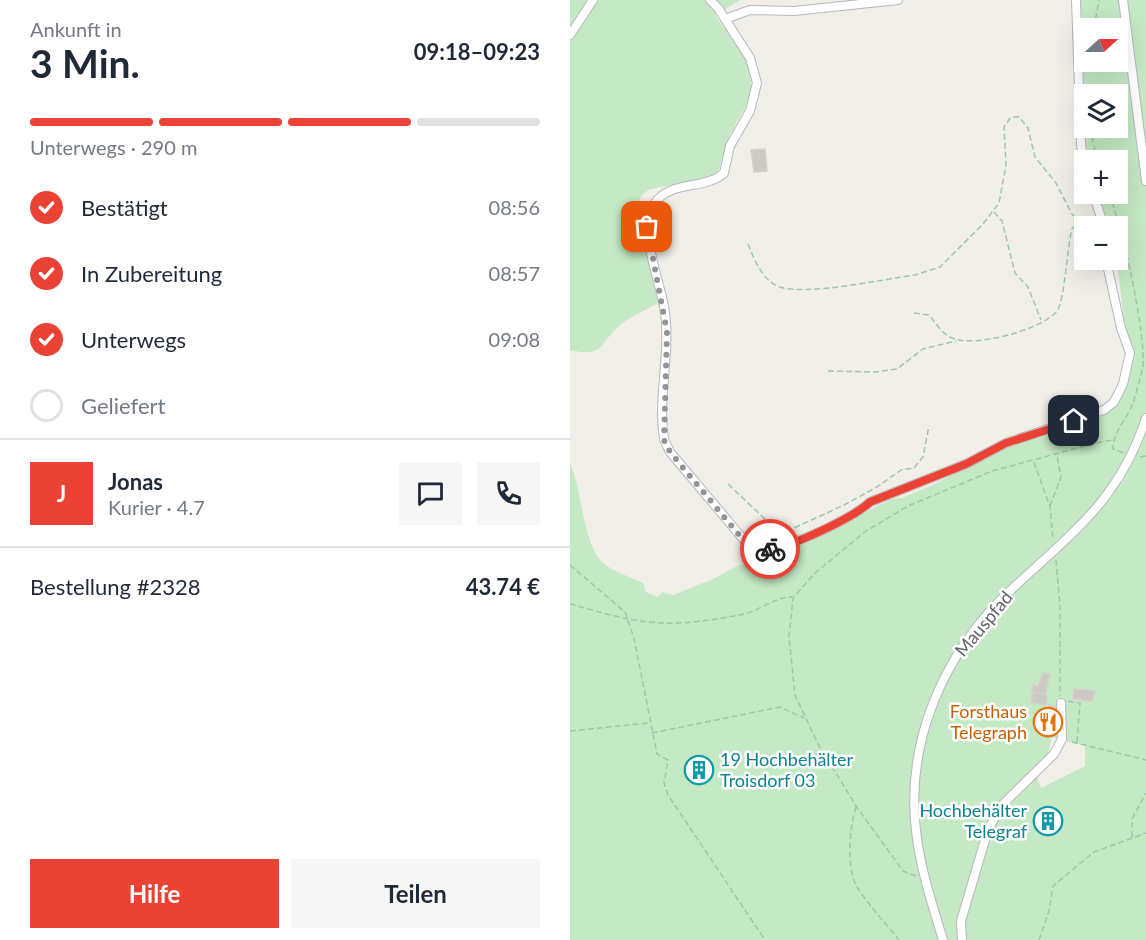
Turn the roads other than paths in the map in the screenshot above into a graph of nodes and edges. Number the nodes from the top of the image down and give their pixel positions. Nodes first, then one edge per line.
1 (593, 0) edge
2 (710, 0) edge
3 (898, 0) edge
4 (1076, 0) edge
5 (1123, 0) edge
6 (725, 19) junction
7 (570, 35) edge
8 (1082, 150) edge
9 (1146, 181) edge
10 (1108, 270) edge
11 (1146, 418) edge
12 (1061, 703) road end
13 (943, 940) edge
14 (962, 940) edge

1 - 7 street
2 - 6 street
3 - 6 street
4 - 8 street
5 - 9 street
6 - 10 street
11 - 13 street, Mauspfad
12 - 14 street

